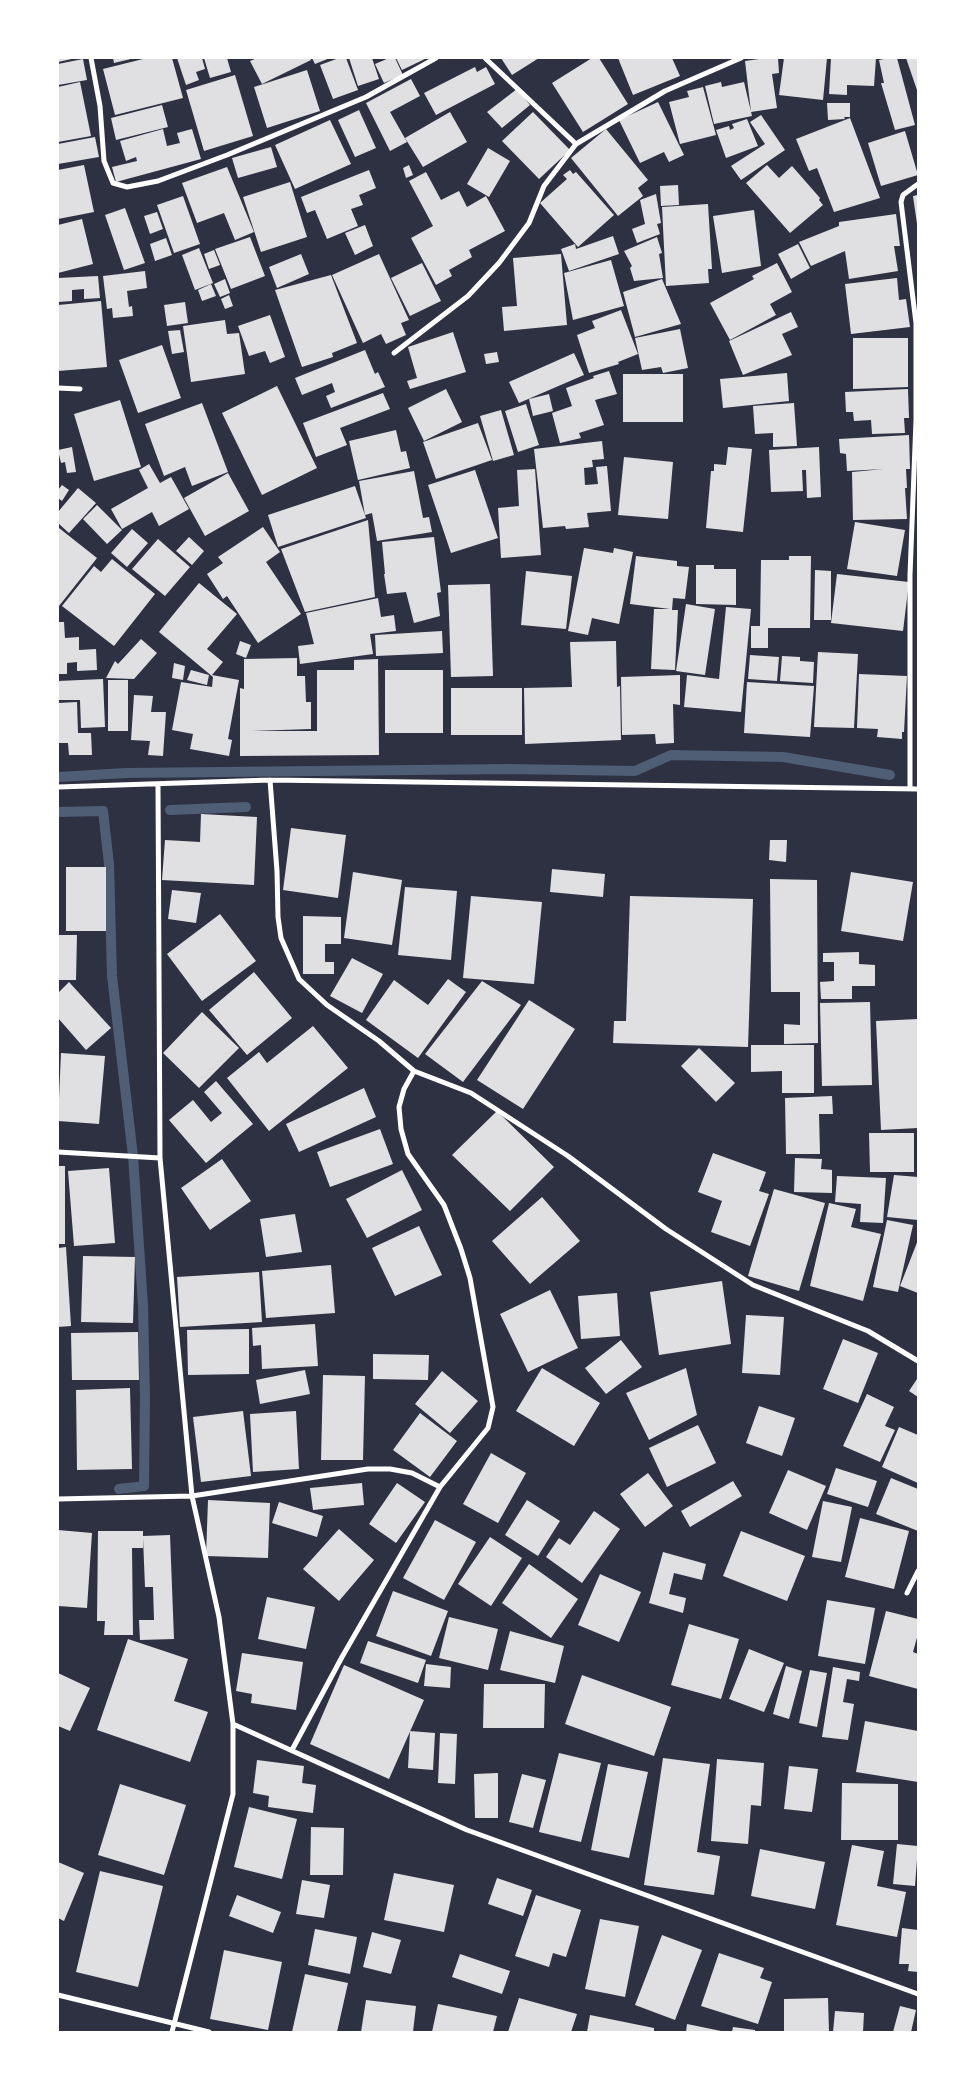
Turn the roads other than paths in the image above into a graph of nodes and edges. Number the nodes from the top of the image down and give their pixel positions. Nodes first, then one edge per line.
1 (91, 58) edge
2 (436, 58) edge
3 (485, 58) edge
4 (741, 58) edge
5 (576, 144) junction
6 (918, 184) edge
7 (394, 353) dead end
8 (58, 388) edge
9 (80, 389) dead end
10 (270, 780) junction
11 (158, 785) junction
12 (58, 787) edge
13 (910, 788) junction
14 (918, 788) edge
15 (414, 1071) junction
16 (58, 1152) edge
17 (160, 1158) junction
18 (918, 1361) edge
19 (440, 1487) junction
20 (192, 1496) junction
21 (58, 1499) edge
22 (918, 1571) edge
23 (907, 1593) dead end
24 (233, 1724) junction
25 (292, 1750) junction
26 (918, 1994) edge
27 (58, 1995) edge
28 (174, 2024) junction
29 (172, 2032) edge
30 (209, 2032) edge

1 - 2 street
3 - 5 street
4 - 5 street
5 - 7 street
6 - 13 street
8 - 9 street
10 - 11 street
10 - 13 street
10 - 15 street
11 - 12 street
11 - 17 street
13 - 14 street
15 - 18 street
15 - 19 street
16 - 17 street
17 - 20 street
19 - 20 street
19 - 25 street
20 - 21 street
20 - 24 street
22 - 23 street
24 - 25 street
24 - 28 street
25 - 26 street
27 - 28 street
28 - 29 street
28 - 30 street

